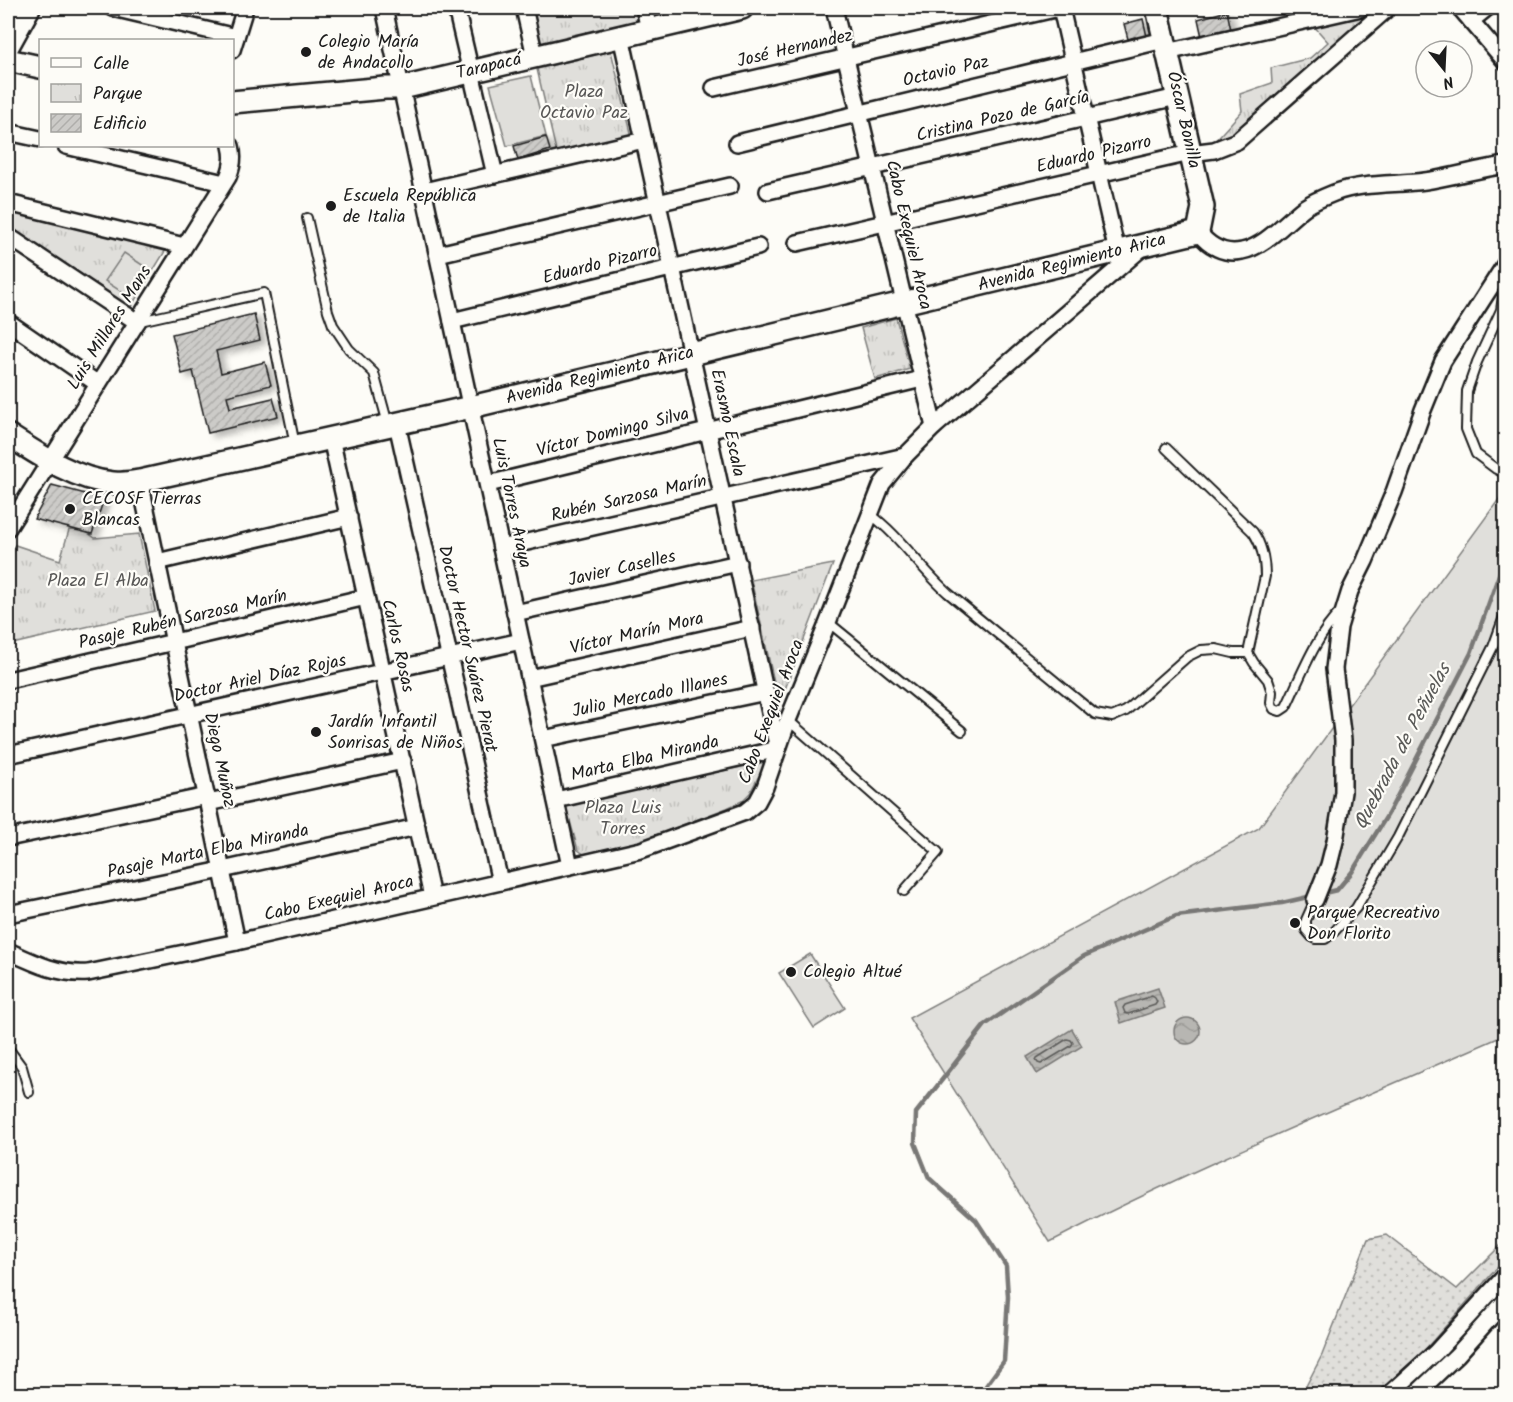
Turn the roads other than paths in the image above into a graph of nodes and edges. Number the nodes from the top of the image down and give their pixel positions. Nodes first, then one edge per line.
1 (29, 8) edge
2 (113, 8) edge
3 (245, 8) edge
4 (384, 8) edge
5 (456, 8) edge
6 (524, 8) edge
7 (644, 8) edge
8 (742, 8) edge
9 (834, 8) edge
10 (1060, 8) edge
11 (1157, 8) edge
12 (1361, 8) edge
13 (1388, 8) edge
14 (1460, 8) edge
15 (1487, 8) edge
16 (710, 11) edge
17 (1471, 21) junction
18 (649, 29) junction
19 (621, 36) junction
20 (220, 39) edge
21 (234, 43) edge
22 (8, 46) edge
23 (1166, 46) junction
24 (535, 56) junction
25 (846, 57) junction
26 (8, 60) edge
27 (1074, 62) junction
28 (1506, 62) edge
29 (39, 67) edge
30 (471, 72) junction
31 (402, 88) junction
32 (714, 88) dead end
33 (1178, 97) junction
34 (234, 102) edge
35 (859, 113) junction
36 (1087, 118) junction
37 (8, 132) edge
38 (39, 139) edge
39 (644, 140) junction
40 (737, 143) dead end
41 (70, 147) edge
42 (231, 147) edge
43 (1190, 153) junction
44 (1506, 165) edge
45 (872, 167) junction
46 (1099, 173) junction
47 (495, 175) junction
48 (224, 183) junction
49 (730, 186) dead end
50 (424, 191) junction
51 (768, 191) dead end
52 (8, 203) edge
53 (658, 203) junction
54 (307, 218) dead end
55 (885, 222) junction
56 (1198, 232) junction
57 (8, 236) edge
58 (797, 243) dead end
59 (1145, 245) junction
60 (184, 246) junction
61 (758, 247) dead end
62 (1117, 252) junction
63 (438, 254) junction
64 (673, 268) junction
65 (1502, 268) edge
66 (904, 303) junction
67 (452, 321) junction
68 (8, 322) edge
69 (137, 322) junction
70 (692, 354) junction
71 (922, 379) junction
72 (98, 384) junction
73 (471, 407) junction
74 (392, 425) junction
75 (934, 427) junction
76 (708, 430) junction
77 (8, 435) edge
78 (331, 438) junction
79 (295, 446) junction
80 (1166, 448) dead end
81 (905, 456) junction
82 (49, 461) junction
83 (1506, 474) edge
84 (140, 481) junction
85 (488, 484) junction
86 (723, 498) junction
87 (870, 514) junction
88 (349, 518) junction
89 (8, 528) edge
90 (501, 548) junction
91 (157, 562) junction
92 (738, 563) junction
93 (366, 597) junction
94 (1345, 607) junction
95 (1506, 611) edge
96 (515, 613) junction
97 (828, 622) junction
98 (752, 628) junction
99 (521, 641) junction
100 (174, 642) junction
101 (1248, 653) junction
102 (449, 657) junction
103 (383, 672) junction
104 (530, 678) junction
105 (8, 680) edge
106 (766, 692) junction
107 (189, 714) junction
108 (788, 720) junction
109 (962, 731) dead end
110 (543, 739) junction
111 (778, 748) junction
112 (8, 754) edge
113 (403, 761) junction
114 (207, 800) junction
115 (556, 800) junction
116 (417, 827) junction
117 (8, 837) edge
118 (570, 866) junction
119 (222, 870) junction
120 (500, 882) junction
121 (904, 891) dead end
122 (1317, 895) joint
123 (432, 897) junction
124 (8, 914) edge
125 (237, 942) junction
126 (8, 951) edge
127 (8, 1048) edge
128 (29, 1092) dead end
129 (1506, 1275) edge
130 (1506, 1300) edge
131 (1390, 1395) edge
132 (1416, 1395) edge

1 - 22 street
2 - 20 street
3 - 21 street
4 - 31 street, Luis Torres Araya
5 - 30 street
6 - 24 street
7 - 18 street
8 - 16 street, Tarapacá
9 - 25 street, Cabo Exequiel Aroca
10 - 25 street, José Hernandez
10 - 27 street
11 - 23 street, Óscar Bonilla
12 - 23 street, Octavio Paz
13 - 43 street, Eduardo Pizarro
14 - 17 street
15 - 17 street
16 - 18 street, Tarapacá
17 - 28 street
18 - 19 street, Tarapacá
19 - 24 street, Tarapacá
19 - 39 street, Erasmo Escala
23 - 27 street, Octavio Paz
23 - 33 street, Óscar Bonilla
24 - 30 street, Tarapacá
25 - 32 street, José Hernandez
25 - 35 street, Cabo Exequiel Aroca
26 - 29 street
27 - 35 street, Octavio Paz
27 - 36 street
30 - 31 street, Tarapacá
30 - 47 street
31 - 34 street, Tarapacá
31 - 50 street, Luis Torres Araya
33 - 36 street, Cristina Pozo de García
33 - 43 street, Óscar Bonilla
35 - 40 street, Octavio Paz
35 - 45 street, Cabo Exequiel Aroca
36 - 45 street, Cristina Pozo de García
36 - 46 street
37 - 38 street
39 - 47 street
39 - 53 street, Erasmo Escala
41 - 48 street
42 - 48 street, Luis Millares Mans
43 - 46 street, Eduardo Pizarro
43 - 56 street, Óscar Bonilla
44 - 56 street
45 - 51 street, Cristina Pozo de García
45 - 55 street, Cabo Exequiel Aroca
46 - 55 street, Eduardo Pizarro
46 - 62 street
47 - 50 street
48 - 60 street, Luis Millares Mans
49 - 53 street
50 - 63 street, Luis Torres Araya
52 - 60 street
53 - 63 street
53 - 64 street, Erasmo Escala
54 - 74 lane
55 - 58 street, Eduardo Pizarro
55 - 66 street, Cabo Exequiel Aroca
56 - 59 street, Avenida Regimiento Arica
57 - 69 street
59 - 62 street, Avenida Regimiento Arica
59 - 75 street
60 - 69 street, Luis Millares Mans
61 - 64 street, Eduardo Pizarro
62 - 66 street, Avenida Regimiento Arica
63 - 67 street, Luis Torres Araya
64 - 67 street, Eduardo Pizarro
64 - 70 street, Erasmo Escala
65 - 83 lane
65 - 94 street
66 - 70 street, Avenida Regimiento Arica
66 - 71 street, Cabo Exequiel Aroca
67 - 73 street, Luis Torres Araya
68 - 72 street
69 - 72 street, Luis Millares Mans
69 - 79 lane
70 - 73 street, Avenida Regimiento Arica
70 - 76 street, Erasmo Escala
71 - 75 street, Cabo Exequiel Aroca
71 - 76 street, Víctor Domingo Silva
72 - 82 street, Luis Millares Mans
73 - 74 street, Avenida Regimiento Arica
73 - 85 street, Luis Torres Araya
74 - 78 street, Avenida Regimiento Arica
74 - 102 street, Doctor Hector Suárez Pierat
75 - 81 street, Cabo Exequiel Aroca
76 - 85 street, Víctor Domingo Silva
76 - 86 street, Erasmo Escala
77 - 82 street, Avenida Regimiento Arica
78 - 79 street, Avenida Regimiento Arica
78 - 88 street, Carlos Rosas
79 - 84 street, Avenida Regimiento Arica
80 - 101 lane
81 - 86 street, Rubén Sarzosa Marín
81 - 87 street, Cabo Exequiel Aroca
82 - 84 street, Avenida Regimiento Arica
82 - 89 street, Luis Millares Mans
84 - 91 street, Diego Muñoz
85 - 90 street, Luis Torres Araya
86 - 90 street, Rubén Sarzosa Marín
86 - 92 street, Erasmo Escala
87 - 97 street, Cabo Exequiel Aroca
87 - 101 lane
88 - 91 street
88 - 93 street, Carlos Rosas
90 - 96 street, Luis Torres Araya
91 - 100 street, Diego Muñoz
92 - 96 street, Javier Caselles
92 - 98 street, Erasmo Escala
93 - 100 street, Pasaje Rubén Sarzosa Marín
93 - 103 street, Carlos Rosas
94 - 101 lane
94 - 122 street
95 - 122 lane
96 - 99 street, Luis Torres Araya
97 - 108 street, Cabo Exequiel Aroca
97 - 109 lane
98 - 104 street, Víctor Marín Mora
98 - 106 street, Erasmo Escala
99 - 102 street, Doctor Ariel Díaz Rojas
99 - 104 street, Luis Torres Araya
100 - 105 street, Pasaje Rubén Sarzosa Marín
100 - 107 street, Diego Muñoz
102 - 103 street, Doctor Ariel Díaz Rojas
102 - 120 street, Doctor Hector Suárez Pierat
103 - 107 street, Doctor Ariel Díaz Rojas
103 - 113 street, Carlos Rosas
104 - 110 street, Luis Torres Araya
106 - 110 street, Julio Mercado Illanes
106 - 111 street, Erasmo Escala
107 - 112 street, Doctor Ariel Díaz Rojas
107 - 114 street, Diego Muñoz
108 - 111 street, Cabo Exequiel Aroca
108 - 121 lane
110 - 115 street, Luis Torres Araya
111 - 115 street, Marta Elba Miranda
111 - 118 street, Cabo Exequiel Aroca
113 - 114 street
113 - 116 street, Carlos Rosas
114 - 117 street
114 - 119 street, Diego Muñoz
115 - 118 street, Luis Torres Araya
116 - 119 street, Pasaje Marta Elba Miranda
116 - 123 street, Carlos Rosas
118 - 120 street, Cabo Exequiel Aroca
119 - 124 street, Pasaje Marta Elba Miranda
119 - 125 street, Diego Muñoz
120 - 123 street, Cabo Exequiel Aroca
123 - 125 street, Cabo Exequiel Aroca
125 - 126 street, Cabo Exequiel Aroca
127 - 128 lane
129 - 131 street
130 - 132 street

